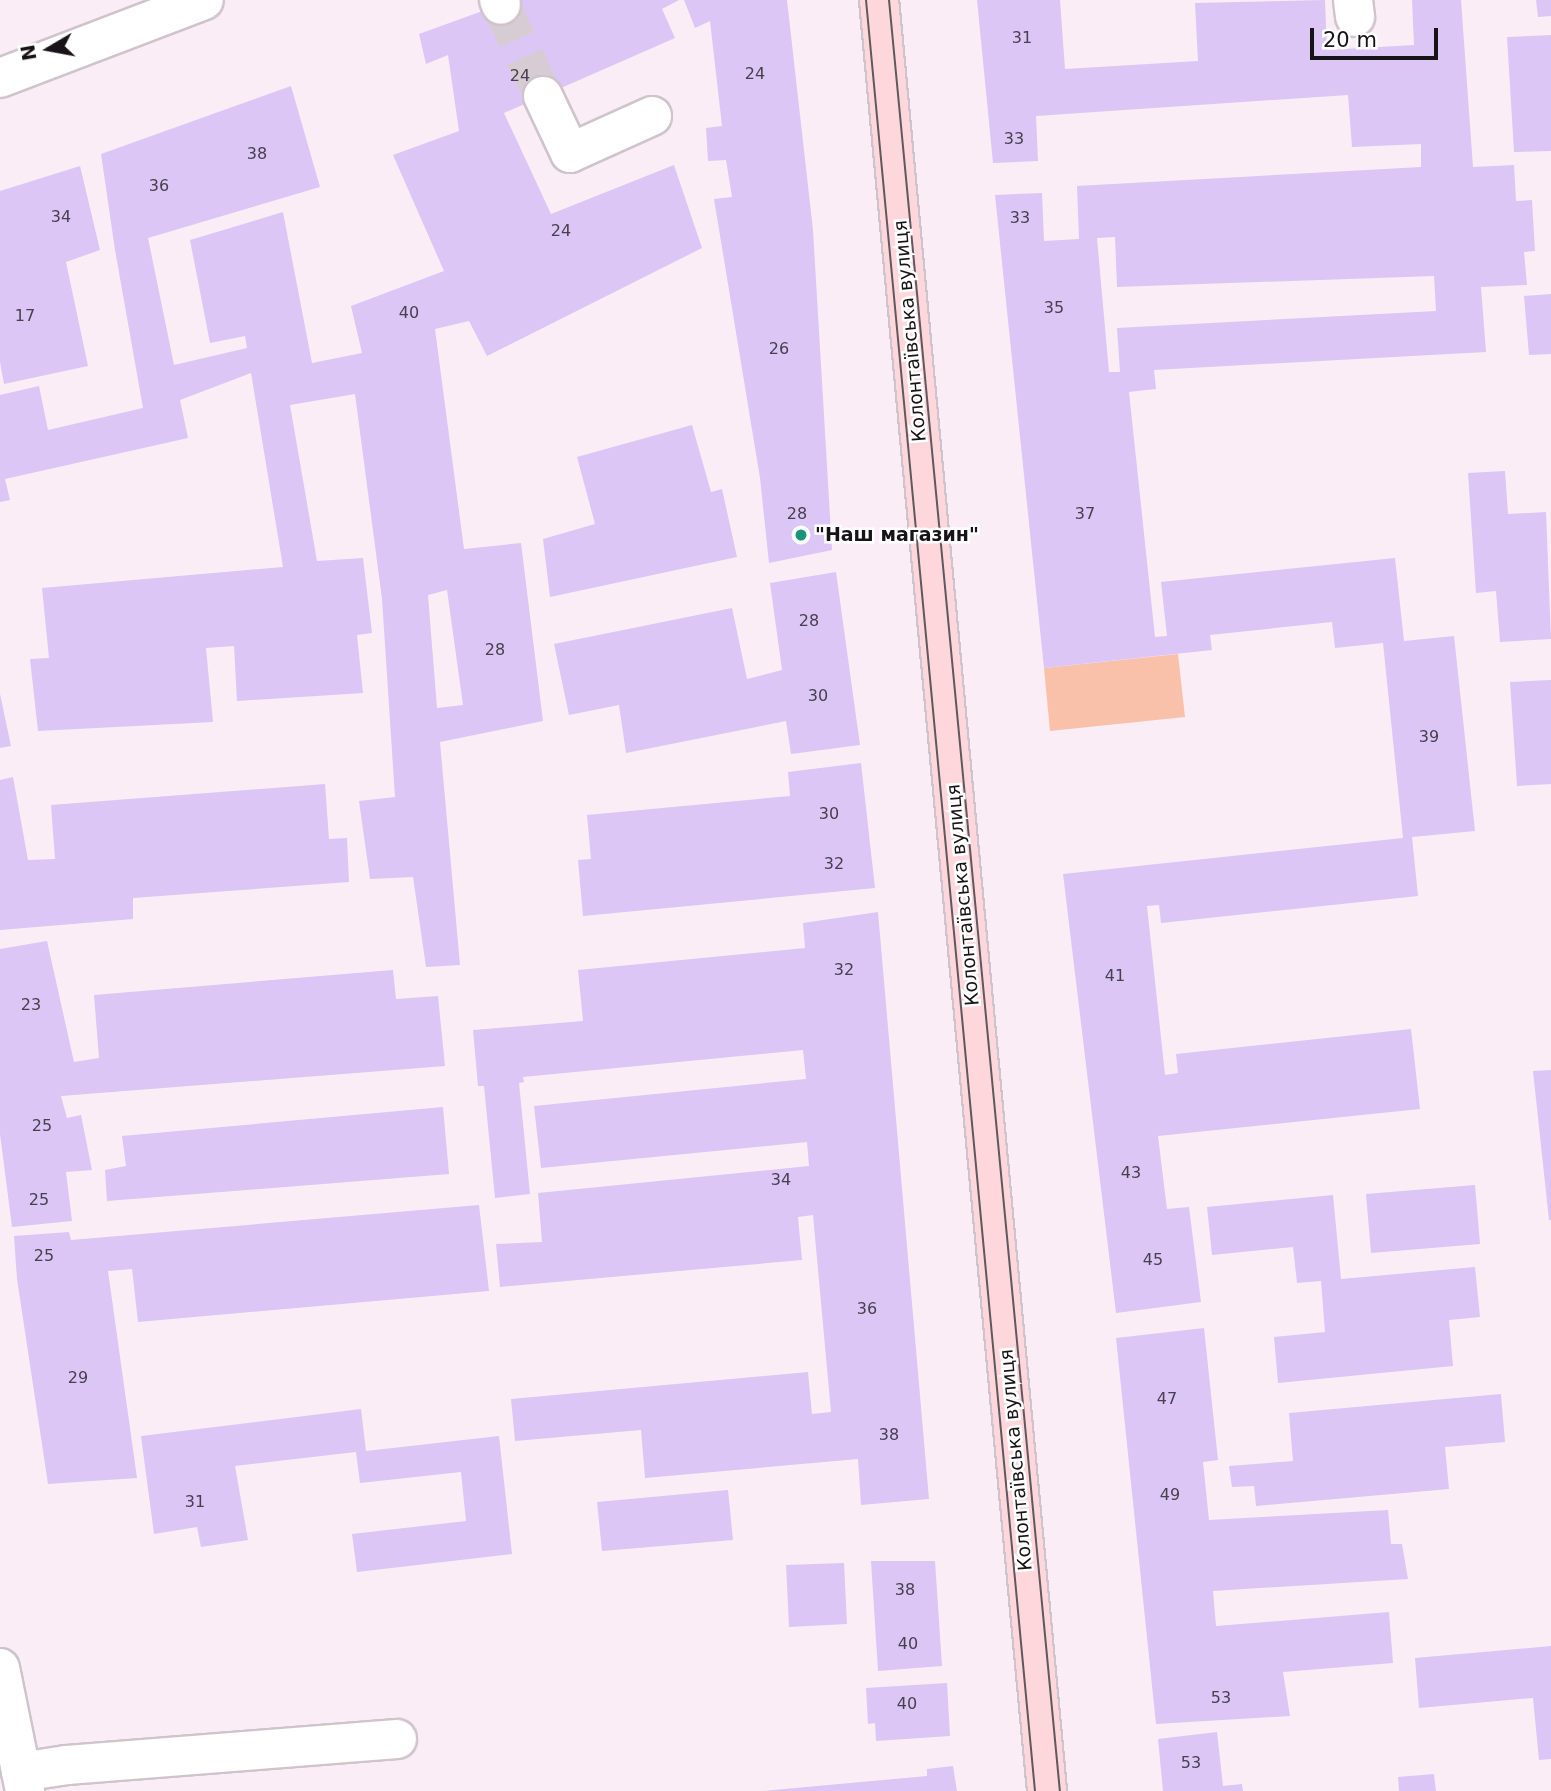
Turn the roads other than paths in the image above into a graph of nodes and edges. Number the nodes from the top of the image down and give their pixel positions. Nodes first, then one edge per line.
1 (204, 0) edge
2 (879, 0) edge
3 (0, 78) edge
4 (543, 96) tunnel mouth
5 (652, 116) dead end
6 (0, 1668) edge
7 (397, 1738) dead end
8 (23, 1782) edge
9 (1047, 1791) edge

1 - 3 street
2 - 9 main road, Колонтаївська вулиця
4 - 5 street
6 - 8 street
7 - 8 street

